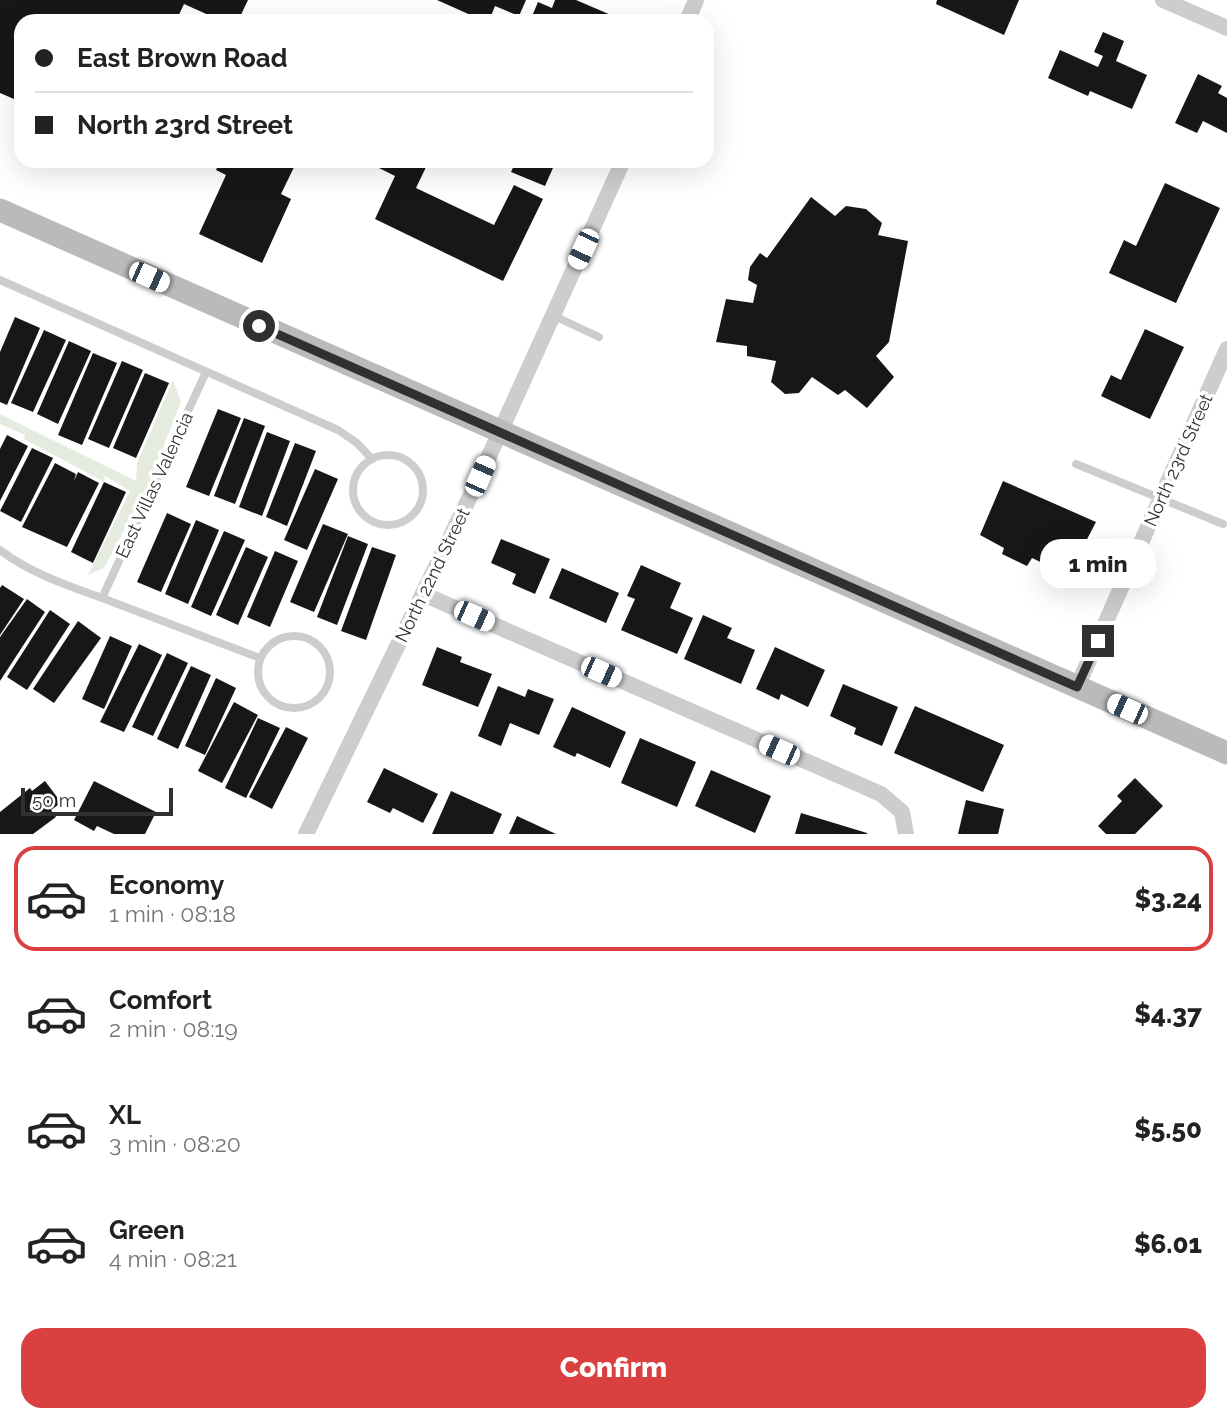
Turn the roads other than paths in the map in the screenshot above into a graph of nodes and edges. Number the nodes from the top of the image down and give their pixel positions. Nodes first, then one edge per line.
1 (1163, 0) edge
2 (1227, 28) edge
3 (620, 168) edge
4 (0, 210) edge
5 (0, 280) edge
6 (552, 315) junction
7 (599, 337) dead end
8 (1227, 349) edge
9 (206, 372) junction
10 (499, 432) junction
11 (372, 459) junction
12 (1076, 464) dead end
13 (1161, 498) junction
14 (1223, 524) dead end
15 (0, 550) edge
16 (423, 594) junction
17 (102, 598) junction
18 (260, 658) junction
19 (1077, 687) junction
20 (1227, 753) edge
21 (309, 833) edge
22 (906, 834) edge

1 - 2 street
3 - 6 street, North 22nd Street
4 - 10 main road
5 - 9 lane
6 - 7 lane
6 - 10 street, North 22nd Street
8 - 13 street, North 23rd Street
9 - 11 lane
9 - 17 lane, East Villas Valencia
10 - 16 street, North 22nd Street
10 - 19 main road
11 - 11 lane
12 - 13 lane
13 - 14 lane
13 - 19 street, North 23rd Street
15 - 17 lane
16 - 21 street, North 22nd Street
16 - 22 street
17 - 18 lane
18 - 18 lane
19 - 20 main road

